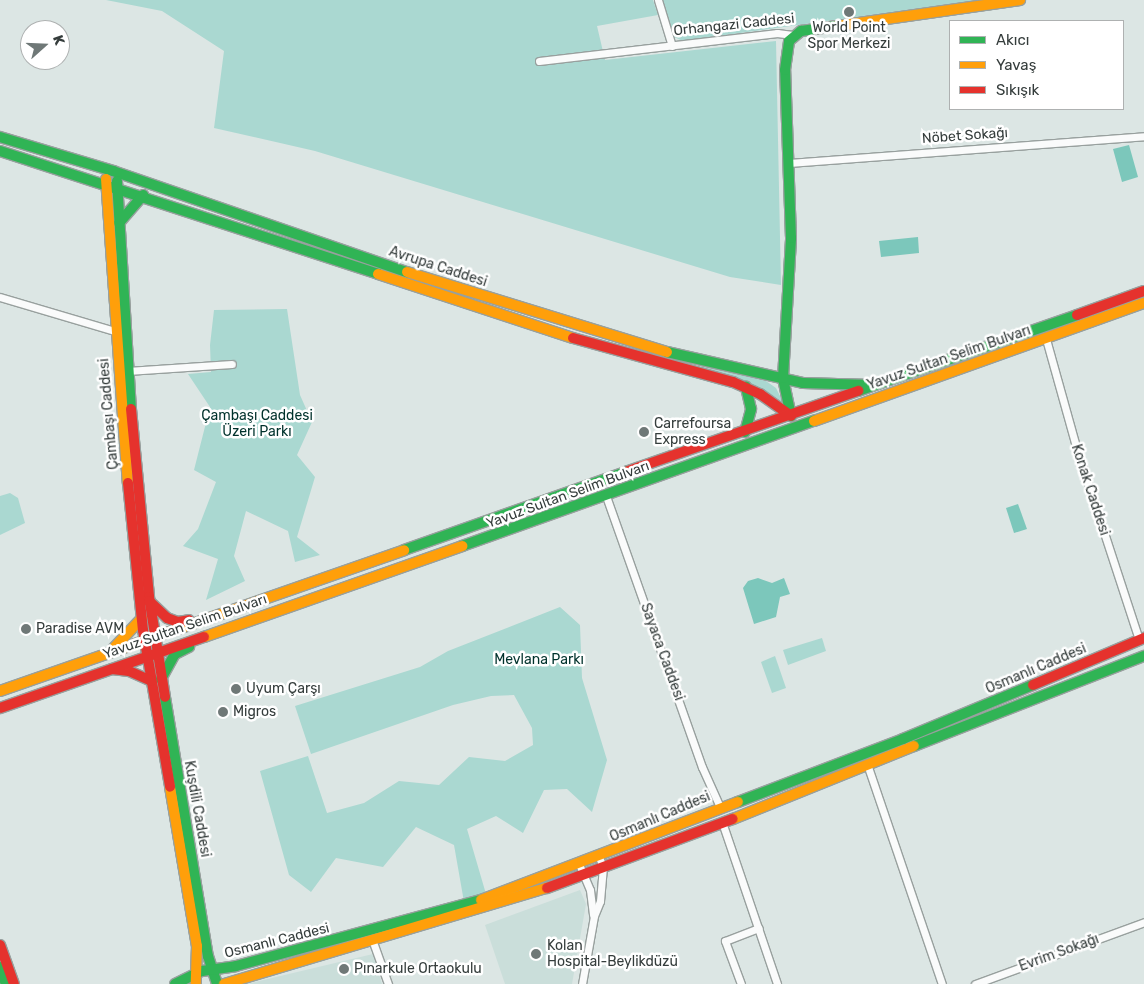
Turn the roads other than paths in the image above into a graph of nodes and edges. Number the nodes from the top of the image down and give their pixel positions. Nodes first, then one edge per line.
1 (658, 0) edge
2 (1020, 0) edge
3 (793, 35) junction
4 (672, 46) junction
5 (539, 61) dead end
6 (1144, 136) edge
7 (0, 137) edge
8 (0, 151) edge
9 (789, 163) junction
10 (113, 171) junction
11 (105, 184) junction
12 (117, 187) junction
13 (143, 196) junction
14 (119, 223) junction
15 (1144, 291) edge
16 (0, 297) edge
17 (1144, 304) edge
18 (115, 331) junction
19 (1046, 339) junction
20 (232, 364) dead end
21 (126, 371) junction
22 (783, 378) junction
23 (876, 385) junction
24 (746, 387) junction
25 (791, 416) junction
26 (795, 427) junction
27 (745, 432) junction
28 (596, 484) junction
29 (606, 496) junction
30 (595, 500) junction
31 (149, 601) junction
32 (142, 618) junction
33 (206, 620) junction
34 (209, 633) junction
35 (150, 639) junction
36 (1138, 640) edge
37 (158, 651) junction
38 (108, 654) junction
39 (147, 654) junction
40 (1144, 656) edge
41 (108, 669) junction
42 (156, 680) junction
43 (0, 691) edge
44 (0, 708) edge
45 (167, 746) junction
46 (868, 764) junction
47 (719, 807) junction
48 (723, 824) junction
49 (599, 857) junction
50 (580, 864) junction
51 (603, 867) junction
52 (584, 875) junction
53 (594, 916) junction
54 (1144, 922) edge
55 (759, 928) junction
56 (373, 942) junction
57 (0, 945) edge
58 (0, 967) edge
59 (212, 972) junction
60 (197, 980) edge
61 (6, 984) edge
62 (14, 984) edge
63 (175, 984) edge
64 (216, 984) edge
65 (224, 984) edge
66 (388, 984) edge
67 (582, 984) edge
68 (741, 984) edge
69 (777, 984) edge
70 (942, 984) edge
71 (975, 984) edge

1 - 4 street
2 - 3 main road, Orhangazi Caddesi
3 - 4 street, Orhangazi Caddesi
3 - 9 main road
4 - 5 street, Orhangazi Caddesi
6 - 9 street, Nöbet Sokağı
7 - 10 main road, Avrupa Caddesi
8 - 11 main road, Avrupa Caddesi
9 - 22 main road
10 - 11 main road
10 - 12 main road, Çambaşı Caddesi
10 - 22 main road, Avrupa Caddesi
11 - 12 main road, Avrupa Caddesi
11 - 18 main road, Çambaşı Caddesi
12 - 13 main road, Avrupa Caddesi
12 - 14 main road, Çambaşı Caddesi
13 - 14 main road
13 - 24 main road, Avrupa Caddesi
14 - 21 main road, Çambaşı Caddesi
15 - 23 main road, Yavuz Sultan Selim Bulvarı
16 - 18 street
17 - 19 main road, Yavuz Sultan Selim Bulvarı
18 - 32 main road, Çambaşı Caddesi
19 - 26 main road, Yavuz Sultan Selim Bulvarı
19 - 36 street, Konak Caddesi
20 - 21 street
21 - 31 main road, Çambaşı Caddesi
22 - 23 main road, Avrupa Caddesi
22 - 25 main road
23 - 25 main road, Yavuz Sultan Selim Bulvarı
24 - 25 main road, Avrupa Caddesi
24 - 27 main road
25 - 26 main road
25 - 27 main road, Yavuz Sultan Selim Bulvarı
26 - 29 main road, Yavuz Sultan Selim Bulvarı
27 - 28 main road, Yavuz Sultan Selim Bulvarı
28 - 29 main road
28 - 30 main road
28 - 33 main road, Yavuz Sultan Selim Bulvarı
29 - 30 main road, Yavuz Sultan Selim Bulvarı
29 - 47 street, Sayaca Caddesi
30 - 34 main road, Yavuz Sultan Selim Bulvarı
31 - 33 main road
31 - 35 main road, Çambaşı Caddesi
32 - 35 main road, Çambaşı Caddesi
32 - 38 main road
33 - 35 main road, Yavuz Sultan Selim Bulvarı
34 - 37 main road, Yavuz Sultan Selim Bulvarı
34 - 42 main road
35 - 37 main road, Kuşdili Caddesi
35 - 38 main road, Yavuz Sultan Selim Bulvarı
35 - 39 main road, Kuşdili Caddesi
36 - 40 main road
36 - 47 main road, Osmanlı Caddesi
37 - 39 main road, Yavuz Sultan Selim Bulvarı
37 - 42 main road, Kuşdili Caddesi
38 - 43 main road, Yavuz Sultan Selim Bulvarı
39 - 41 main road, Yavuz Sultan Selim Bulvarı
39 - 42 main road, Kuşdili Caddesi
40 - 46 main road, Osmanlı Caddesi
41 - 42 main road
41 - 44 main road, Yavuz Sultan Selim Bulvarı
42 - 45 main road, Kuşdili Caddesi
45 - 59 main road, Kuşdili Caddesi
45 - 60 main road, Kuşdili Caddesi
46 - 48 main road, Osmanlı Caddesi
46 - 70 street
47 - 48 main road
47 - 48 main road
47 - 49 main road, Osmanlı Caddesi
48 - 51 main road, Osmanlı Caddesi
48 - 55 street
49 - 50 main road, Osmanlı Caddesi
49 - 51 street
50 - 52 street
50 - 59 main road, Osmanlı Caddesi
51 - 52 main road, Osmanlı Caddesi
51 - 53 street
52 - 53 street
52 - 56 main road, Osmanlı Caddesi
53 - 67 street
54 - 71 street, Evrim Sokağı
55 - 68 street
55 - 69 street
56 - 65 main road, Osmanlı Caddesi
56 - 66 street
57 - 62 main road
58 - 61 main road
59 - 60 main road, Osmanlı Caddesi
59 - 64 main road, Kuşdili Caddesi
60 - 63 main road, Osmanlı Caddesi

